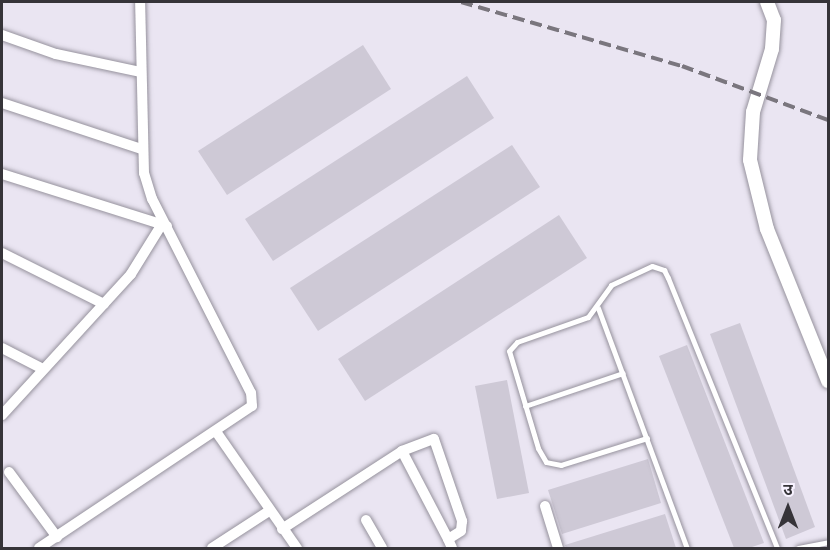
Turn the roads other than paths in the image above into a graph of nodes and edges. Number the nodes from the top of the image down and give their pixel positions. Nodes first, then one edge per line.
1 (140, 2) edge
2 (767, 2) edge
3 (2, 35) edge
4 (141, 72) junction
5 (2, 103) edge
6 (141, 148) junction
7 (2, 174) edge
8 (164, 225) junction
9 (2, 253) edge
10 (104, 304) junction
11 (598, 308) junction
12 (2, 348) edge
13 (825, 364) edge
14 (43, 369) junction
15 (623, 373) junction
16 (828, 381) edge
17 (525, 406) junction
18 (2, 415) edge
19 (216, 433) junction
20 (647, 438) junction
21 (402, 451) junction
22 (9, 472) dead end
23 (545, 506) dead end
24 (269, 511) junction
25 (366, 520) dead end
26 (282, 529) junction
27 (57, 537) junction
28 (828, 542) edge
29 (450, 544) edge
30 (39, 549) edge
31 (213, 549) edge
32 (297, 549) edge
33 (382, 549) edge
34 (558, 549) edge
35 (687, 549) edge
36 (777, 549) edge
37 (798, 549) edge

1 - 4 street
2 - 13 street
3 - 4 street
4 - 6 street
5 - 6 street
6 - 8 street
7 - 8 street
8 - 10 street
8 - 19 street
9 - 10 street
10 - 14 street
11 - 15 lane
11 - 17 lane
11 - 36 lane
12 - 14 street
13 - 16 street
14 - 18 street
15 - 17 lane
15 - 20 lane
17 - 20 lane
19 - 24 street
19 - 27 street
20 - 35 lane
21 - 26 street
21 - 29 street
21 - 29 street
22 - 27 street
23 - 34 street
24 - 26 street
24 - 31 street
25 - 33 street
26 - 32 street
27 - 30 street
28 - 37 lane

